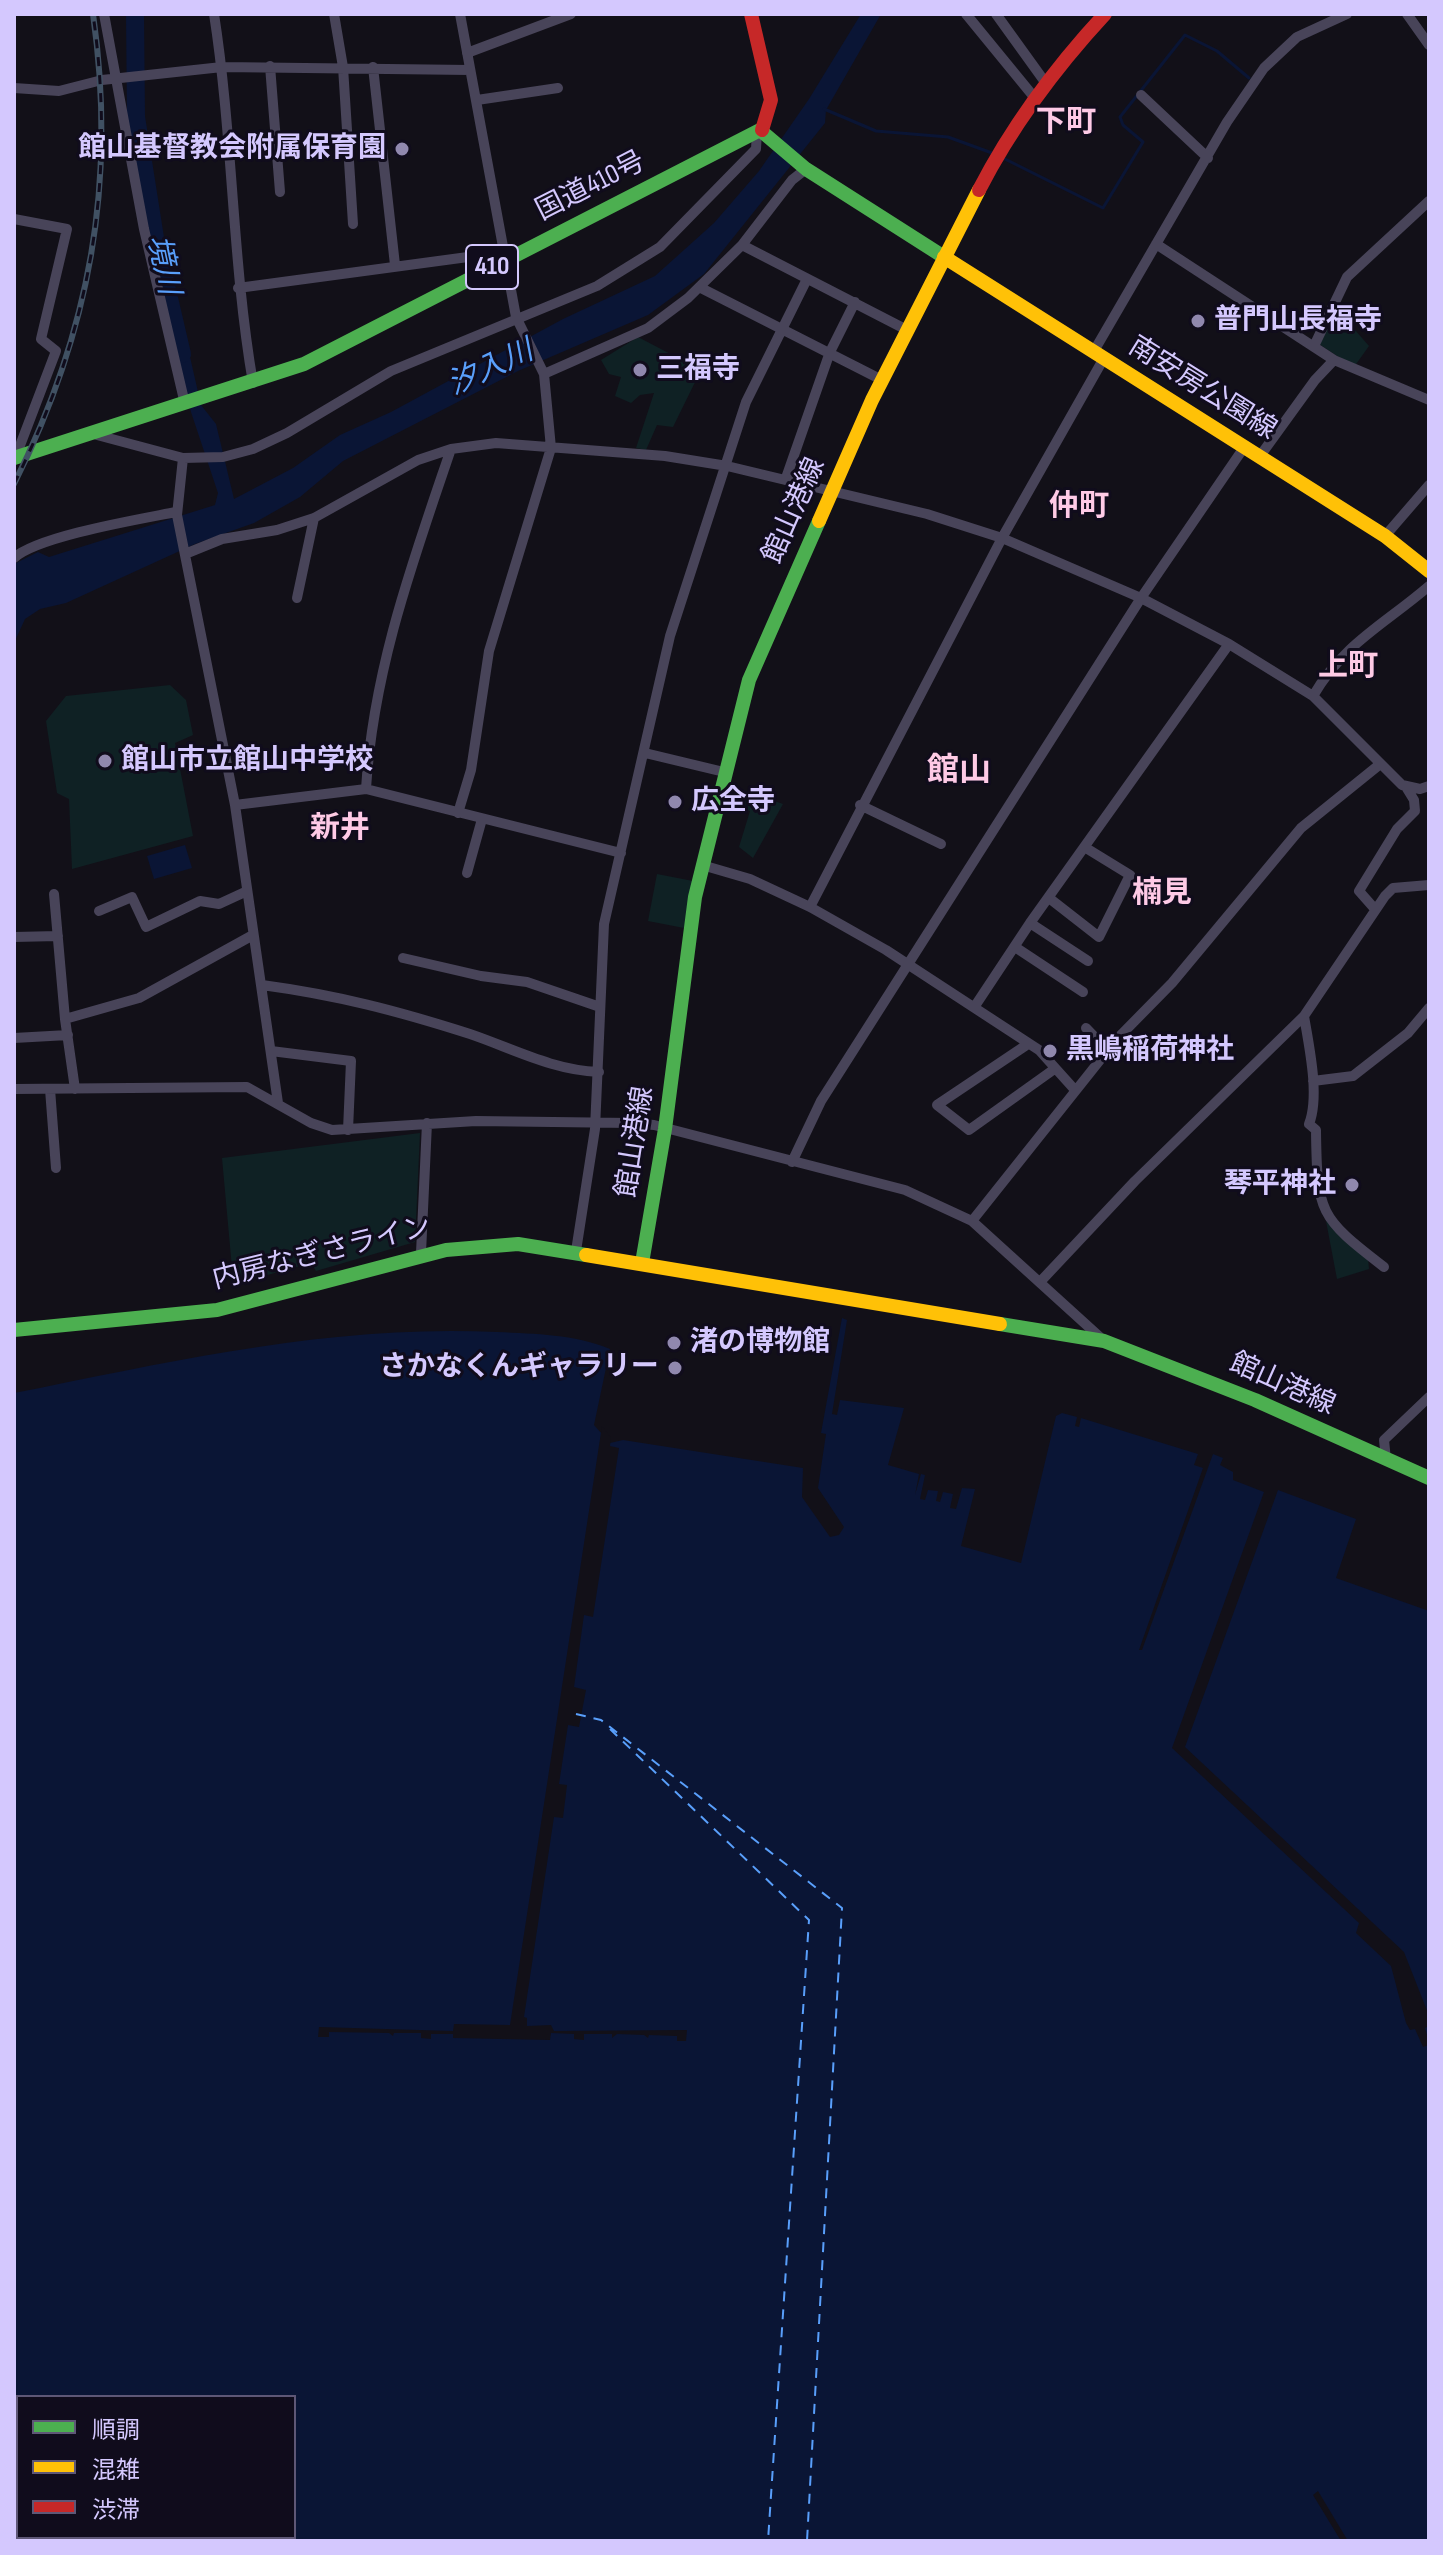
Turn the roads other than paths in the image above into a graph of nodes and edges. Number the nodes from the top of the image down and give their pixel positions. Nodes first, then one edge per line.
1 (104, 14) edge
2 (214, 14) edge
3 (334, 14) edge
4 (460, 14) edge
5 (571, 14) edge
6 (751, 14) edge
7 (966, 14) edge
8 (996, 14) edge
9 (1105, 14) edge
10 (1347, 14) edge
11 (1407, 14) edge
12 (543, 19) edge
13 (1429, 45) edge
14 (467, 53) junction
15 (270, 66) junction
16 (222, 67) junction
17 (343, 67) junction
18 (373, 67) junction
19 (470, 70) junction
20 (120, 78) junction
21 (1045, 82) junction
22 (14, 88) edge
23 (558, 88) dead end
24 (1141, 95) dead end
25 (1034, 97) junction
26 (477, 100) junction
27 (764, 134) junction
28 (1208, 158) junction
29 (802, 165) junction
30 (280, 192) dead end
31 (1429, 201) edge
32 (14, 219) edge
33 (353, 224) dead end
34 (1156, 244) junction
35 (742, 245) junction
36 (506, 256) junction
37 (944, 257) junction
38 (395, 265) junction
39 (807, 279) junction
40 (238, 288) junction
41 (701, 288) junction
42 (855, 302) junction
43 (516, 317) junction
44 (781, 330) junction
45 (907, 330) junction
46 (1315, 344) junction
47 (830, 352) junction
48 (1099, 355) junction
49 (1334, 360) junction
50 (542, 370) junction
51 (882, 380) junction
52 (253, 383) junction
53 (1429, 400) edge
54 (186, 404) junction
55 (87, 434) junction
56 (1245, 446) junction
57 (551, 448) junction
58 (451, 449) junction
59 (1260, 456) junction
60 (15, 458) edge
61 (183, 458) junction
62 (727, 466) junction
63 (786, 478) junction
64 (1429, 485) edge
65 (833, 493) junction
66 (177, 513) junction
67 (314, 518) junction
68 (1385, 536) junction
69 (1002, 538) junction
70 (185, 552) junction
71 (14, 558) edge
72 (1428, 569) edge
73 (1429, 586) edge
74 (297, 598) dead end
75 (1141, 598) junction
76 (1229, 644) junction
77 (1313, 696) junction
78 (645, 753) junction
79 (1379, 765) junction
80 (724, 772) junction
81 (1429, 786) edge
82 (1406, 787) junction
83 (366, 789) junction
84 (235, 805) junction
85 (860, 805) junction
86 (458, 813) junction
87 (482, 819) junction
88 (941, 844) dead end
89 (1086, 848) junction
90 (621, 853) junction
91 (702, 865) junction
92 (467, 873) dead end
93 (1429, 885) edge
94 (245, 892) junction
95 (54, 894) dead end
96 (1049, 898) junction
97 (810, 907) junction
98 (1374, 908) junction
99 (99, 911) dead end
100 (1030, 923) junction
101 (253, 935) junction
102 (58, 936) junction
103 (14, 937) edge
104 (1015, 947) junction
105 (403, 958) dead end
106 (1088, 961) dead end
107 (908, 964) junction
108 (262, 985) junction
109 (1083, 992) dead end
110 (975, 1006) junction
111 (600, 1007) junction
112 (1429, 1008) edge
113 (1304, 1016) junction
114 (65, 1019) junction
115 (1086, 1028) dead end
116 (68, 1035) junction
117 (14, 1038) edge
118 (1028, 1044) junction
119 (271, 1051) junction
120 (1108, 1051) junction
121 (1053, 1070) junction
122 (599, 1072) junction
123 (1313, 1081) junction
124 (14, 1089) edge
125 (50, 1089) junction
126 (75, 1089) junction
127 (1075, 1090) junction
128 (278, 1103) junction
129 (594, 1121) junction
130 (427, 1123) junction
131 (665, 1129) junction
132 (348, 1130) junction
133 (792, 1162) junction
134 (56, 1168) dead end
135 (972, 1221) junction
136 (576, 1251) junction
137 (421, 1253) junction
138 (642, 1263) junction
139 (1384, 1267) dead end
140 (1040, 1282) junction
141 (14, 1330) edge
142 (1104, 1341) junction
143 (1429, 1397) edge
144 (1386, 1460) junction
145 (1429, 1478) edge

1 - 20 street
2 - 16 street
3 - 17 street
4 - 14 street
5 - 12 street
6 - 27 main road
7 - 25 street
8 - 21 street
9 - 21 main road, 館山港線
10 - 28 street
11 - 13 street
12 - 14 street
14 - 19 street
15 - 16 street
15 - 17 street
15 - 30 street
16 - 20 street
16 - 40 street
17 - 18 street
17 - 33 street
18 - 19 street
18 - 38 street
19 - 26 street
20 - 22 street
20 - 54 street
21 - 25 main road, 館山港線
23 - 26 street
24 - 28 street
25 - 37 main road, 館山港線
26 - 36 street
27 - 29 main road
27 - 36 main road, 国道410号 / 410
27 - 43 street
28 - 34 street
29 - 35 street
29 - 37 main road
31 - 46 street
32 - 60 street
34 - 46 street
34 - 48 street
35 - 39 street
35 - 41 street
36 - 38 street
36 - 43 street
36 - 52 main road, 国道410号 / 410
37 - 45 main road, 館山港線
37 - 48 main road, 南安房公園線
38 - 40 street
39 - 42 street
39 - 44 street
40 - 52 street
41 - 44 street
41 - 50 street
42 - 45 street
42 - 47 street
43 - 50 street
43 - 61 street
44 - 47 street
44 - 62 street
45 - 51 main road, 館山港線
46 - 49 street
47 - 51 street
47 - 63 street
48 - 56 main road, 南安房公園線
48 - 69 street
49 - 53 street
49 - 59 street
50 - 57 street
51 - 65 main road, 館山港線
52 - 54 main road, 国道410号 / 410
54 - 55 main road, 国道410号 / 410
55 - 60 main road, 国道410号 / 410
55 - 61 street
56 - 59 main road, 南安房公園線
56 - 75 street
57 - 58 street
57 - 62 street
57 - 86 street
58 - 67 street
58 - 83 street
59 - 68 main road, 南安房公園線
61 - 66 street
62 - 63 street
62 - 78 street
63 - 65 street
64 - 68 street
65 - 69 street
65 - 80 main road, 館山港線
66 - 70 street
66 - 71 street
67 - 70 street
67 - 74 street
68 - 72 main road, 南安房公園線
69 - 75 street
69 - 85 street
70 - 84 street
73 - 77 street
75 - 76 street
75 - 107 street
76 - 77 street
76 - 89 street
77 - 79 street
78 - 80 street
78 - 90 street
79 - 82 street
79 - 120 street
80 - 91 main road, 館山港線
81 - 82 street
82 - 98 street
83 - 84 street
83 - 86 street
84 - 94 street
85 - 88 street
85 - 97 street
86 - 87 street
87 - 90 street
87 - 92 street
89 - 96 street
89 - 96 street
90 - 111 street
91 - 97 street
91 - 131 main road, 館山港線
93 - 98 street
94 - 99 street
94 - 101 street
95 - 102 street
96 - 100 street
97 - 107 street
98 - 113 street
100 - 104 street
100 - 106 street
101 - 108 street
101 - 114 street
102 - 103 street
102 - 114 street
104 - 109 street
104 - 110 street
105 - 111 street
107 - 110 street
107 - 133 street
108 - 119 street
108 - 122 street
110 - 118 street
111 - 122 street
112 - 123 street
113 - 123 street
113 - 140 street
114 - 116 street
115 - 120 street
116 - 117 street
116 - 126 street
118 - 121 street
118 - 121 street
119 - 128 street
119 - 132 street
120 - 127 street
121 - 127 street
122 - 129 street
123 - 139 street
124 - 125 street
125 - 126 street
125 - 134 street
126 - 128 street
127 - 135 street
128 - 132 street
129 - 130 street
129 - 131 street
129 - 136 street
130 - 132 street
130 - 137 street
131 - 133 street
131 - 138 main road, 館山港線
133 - 135 street
135 - 140 street
136 - 137 main road, 内房なぎさライン
136 - 138 main road, 内房なぎさライン
137 - 141 main road, 内房なぎさライン
138 - 142 main road, 館山港線
140 - 142 street
142 - 144 main road, 館山港線
143 - 144 street
144 - 145 main road, 館山港線

